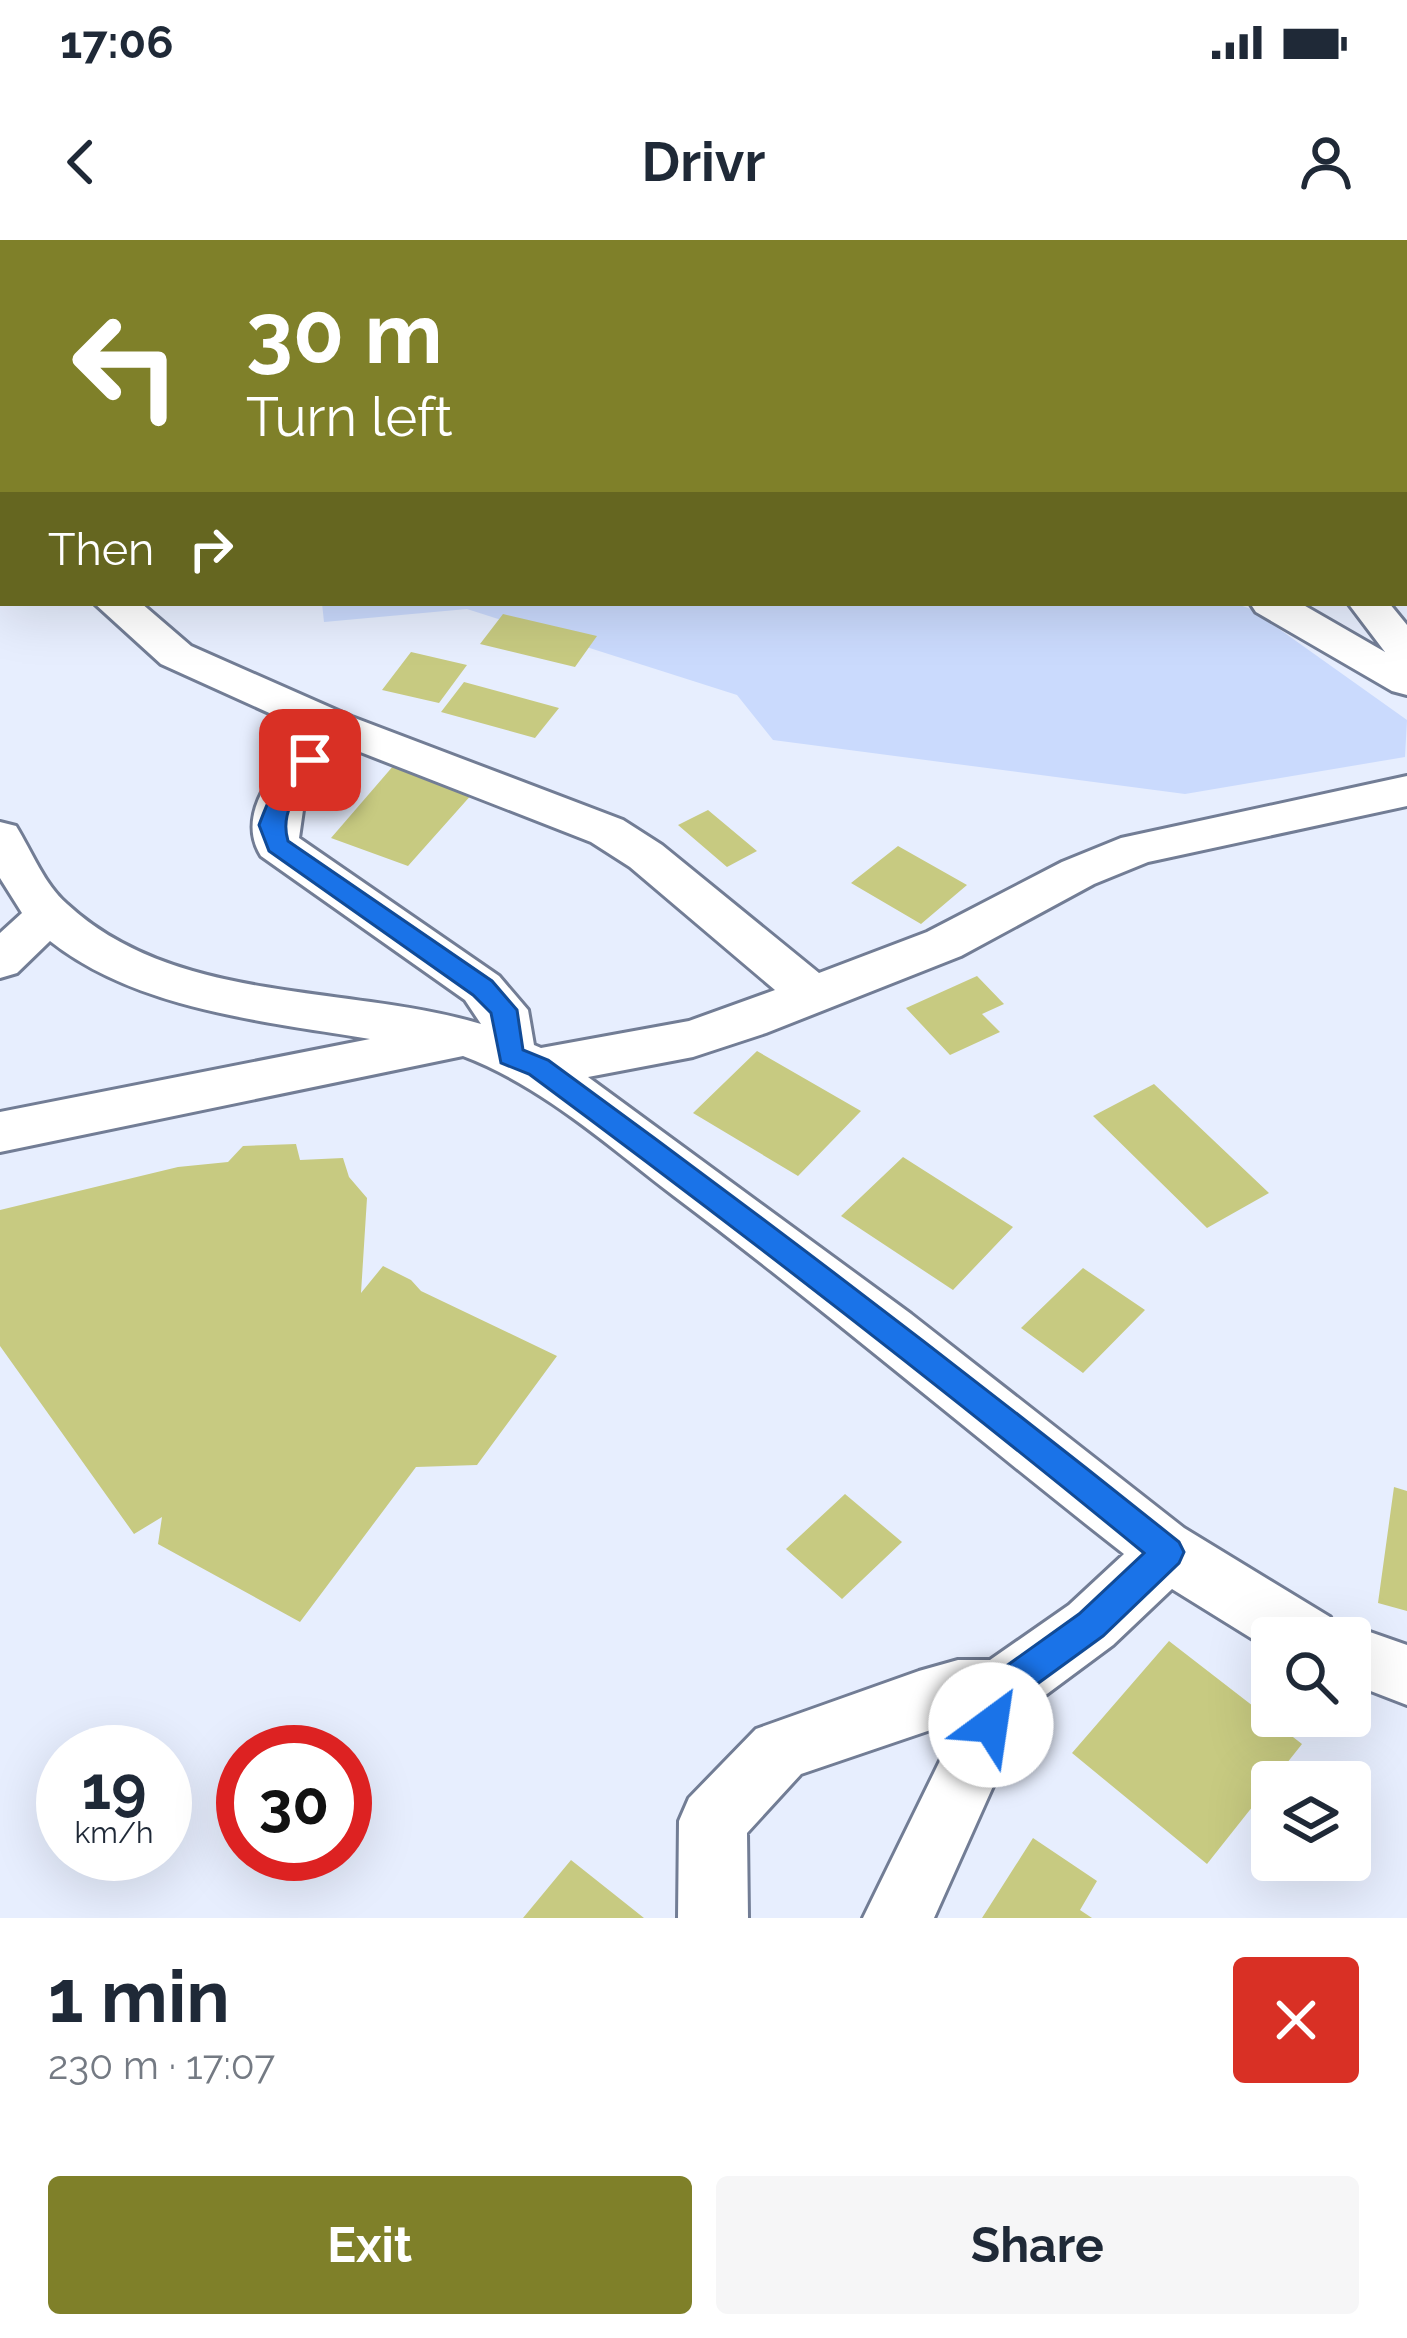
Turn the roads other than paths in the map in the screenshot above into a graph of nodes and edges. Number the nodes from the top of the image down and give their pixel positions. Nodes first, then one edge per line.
1 (119, 606) edge
2 (1275, 606) edge
3 (1370, 606) edge
4 (1407, 652) edge
5 (1407, 682) edge
6 (337, 727) junction
7 (1407, 791) edge
8 (0, 837) edge
9 (19, 936) edge
10 (812, 994) junction
11 (505, 1054) junction
12 (0, 1132) edge
13 (1168, 1552) junction
14 (1269, 1617) edge
15 (1371, 1662) edge
16 (1407, 1675) edge
17 (1000, 1690) junction
18 (712, 1918) edge
19 (898, 1918) edge

1 - 6 street
2 - 5 street
3 - 4 street
6 - 10 street
6 - 11 street
7 - 10 street
8 - 9 street
9 - 11 street
10 - 11 street
11 - 12 street
11 - 13 street
13 - 14 street
13 - 17 street
15 - 16 street
17 - 18 street
17 - 19 street

